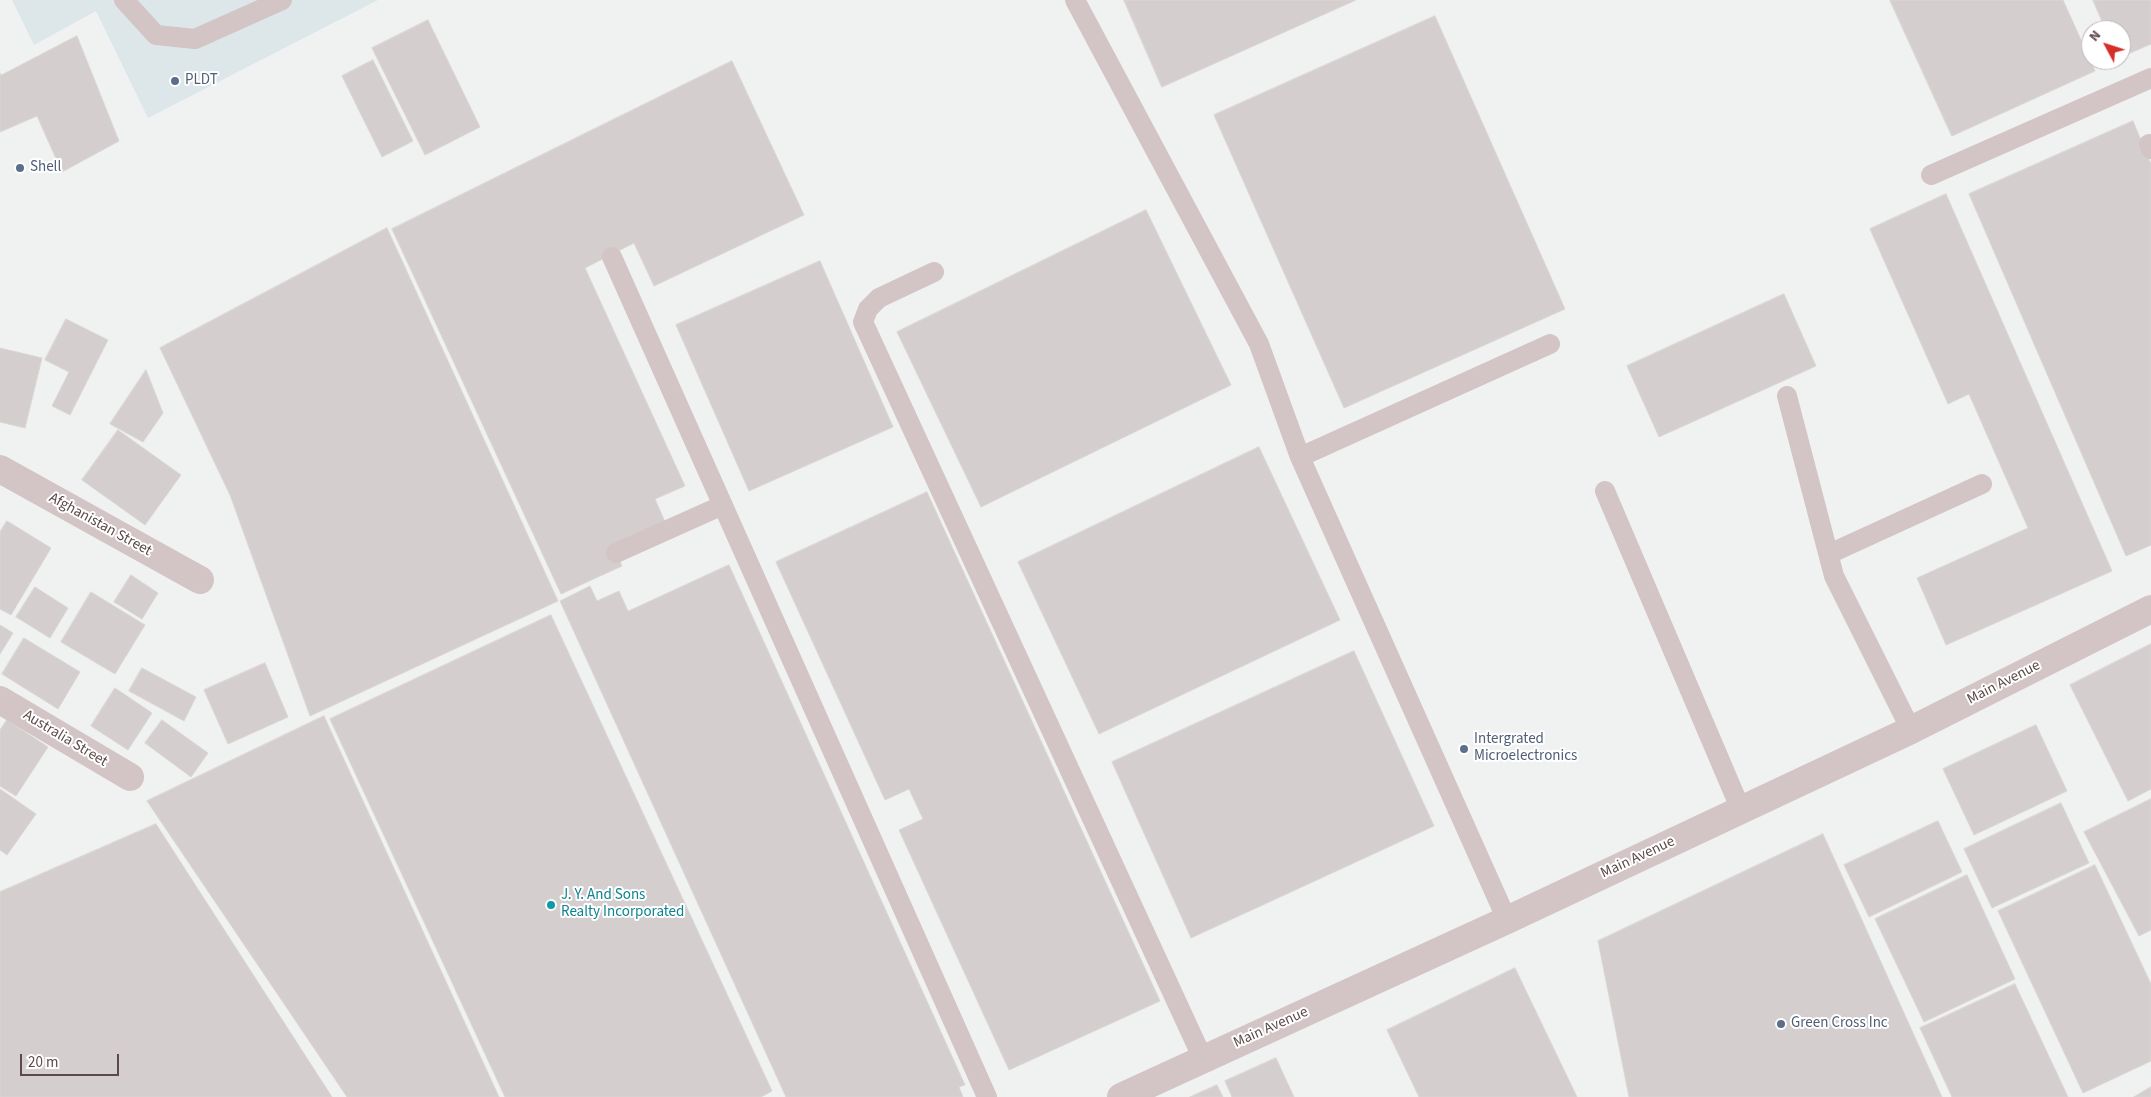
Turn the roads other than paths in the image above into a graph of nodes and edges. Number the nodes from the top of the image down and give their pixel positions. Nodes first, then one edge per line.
1 (124, 0) edge
2 (282, 0) edge
3 (1075, 0) edge
4 (2151, 78) edge
5 (1931, 175) dead end
6 (612, 257) dead end
7 (934, 272) dead end
8 (1550, 344) dead end
9 (1788, 396) dead end
10 (1300, 457) junction
11 (0, 469) edge
12 (1982, 484) dead end
13 (1606, 491) dead end
14 (723, 505) junction
15 (616, 552) dead end
16 (1829, 554) junction
17 (200, 580) dead end
18 (2151, 609) edge
19 (0, 700) edge
20 (1910, 730) junction
21 (130, 777) dead end
22 (1741, 810) junction
23 (1507, 920) junction
24 (1202, 1059) junction
25 (987, 1097) edge
26 (1121, 1097) edge

1 - 2 lane
3 - 10 lane
4 - 5 lane
6 - 14 lane
7 - 24 lane
8 - 10 lane
9 - 16 lane
10 - 23 lane
11 - 17 street, Afghanistan Street
12 - 16 lane
13 - 22 lane
14 - 15 lane
14 - 25 lane
16 - 20 lane
18 - 20 street, Main Avenue
19 - 21 street, Australia Street
20 - 22 street, Main Avenue
22 - 23 street, Main Avenue
23 - 24 street, Main Avenue
24 - 26 street, Main Avenue

